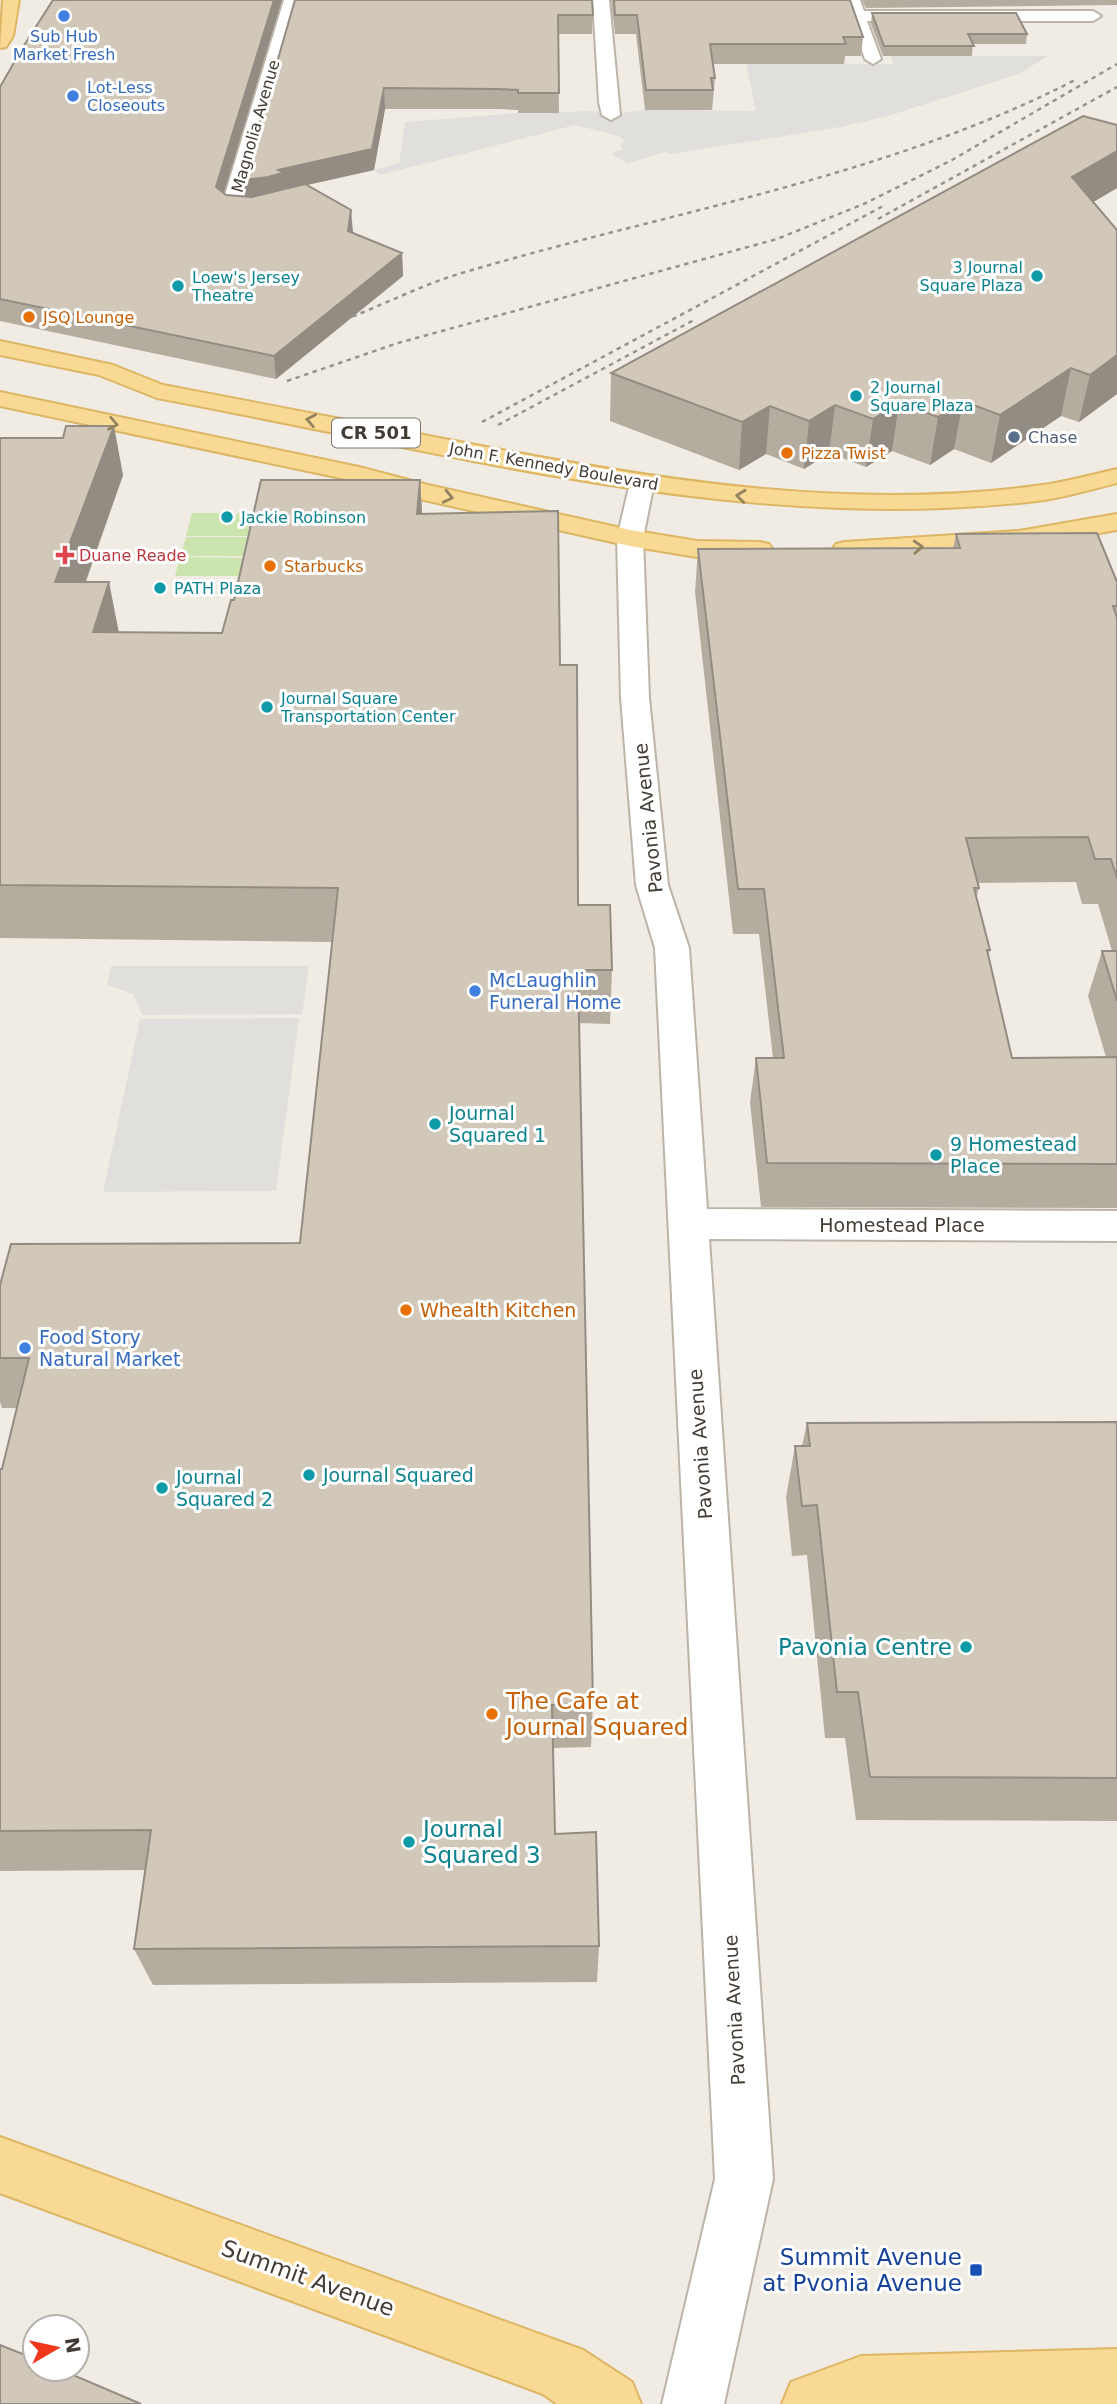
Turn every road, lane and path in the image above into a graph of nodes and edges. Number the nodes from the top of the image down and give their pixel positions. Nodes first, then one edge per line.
1 (11, 0) edge
2 (292, 0) edge
3 (601, 0) edge
4 (855, 8) edge
5 (1093, 16) dead end
6 (0, 43) edge
7 (873, 60) dead end
8 (611, 115) dead end
9 (291, 201) edge
10 (0, 348) edge
11 (0, 364) edge
12 (157, 391) junction
13 (0, 399) edge
14 (359, 474) junction
15 (1117, 476) edge
16 (642, 483) junction
17 (498, 484) dead end
18 (1046, 492) junction
19 (565, 493) dead end
20 (1117, 522) edge
21 (731, 525) dead end
22 (838, 527) dead end
23 (630, 538) junction
24 (783, 551) edge
25 (823, 551) edge
26 (687, 1224) junction
27 (1117, 1226) edge
28 (0, 2165) edge
29 (1117, 2379) edge
30 (610, 2404) edge
31 (693, 2404) edge
32 (813, 2404) edge

1 - 6 main road
2 - 9 street, Magnolia Avenue
3 - 8 street
4 - 5 street
4 - 7 street
10 - 12 main road, John F. Kennedy Boulevard / CR 501
11 - 12 main road
16 -> 12 main road, John F. Kennedy Boulevard / CR 501
13 -> 14 main road, CR 501
14 - 17 main road
14 -> 23 main road, CR 501
15 - 18 main road, John F. Kennedy Boulevard / CR 501
18 -> 16 main road, John F. Kennedy Boulevard / CR 501
16 - 19 main road
16 - 23 street, Pavonia Avenue
18 - 22 main road
25 -> 20 main road
21 - 23 main road
23 - 24 main road, CR 501
23 - 26 street, Pavonia Avenue
26 - 27 street, Homestead Place
26 - 31 street, Pavonia Avenue
28 - 30 main road, Summit Avenue
29 - 32 main road

